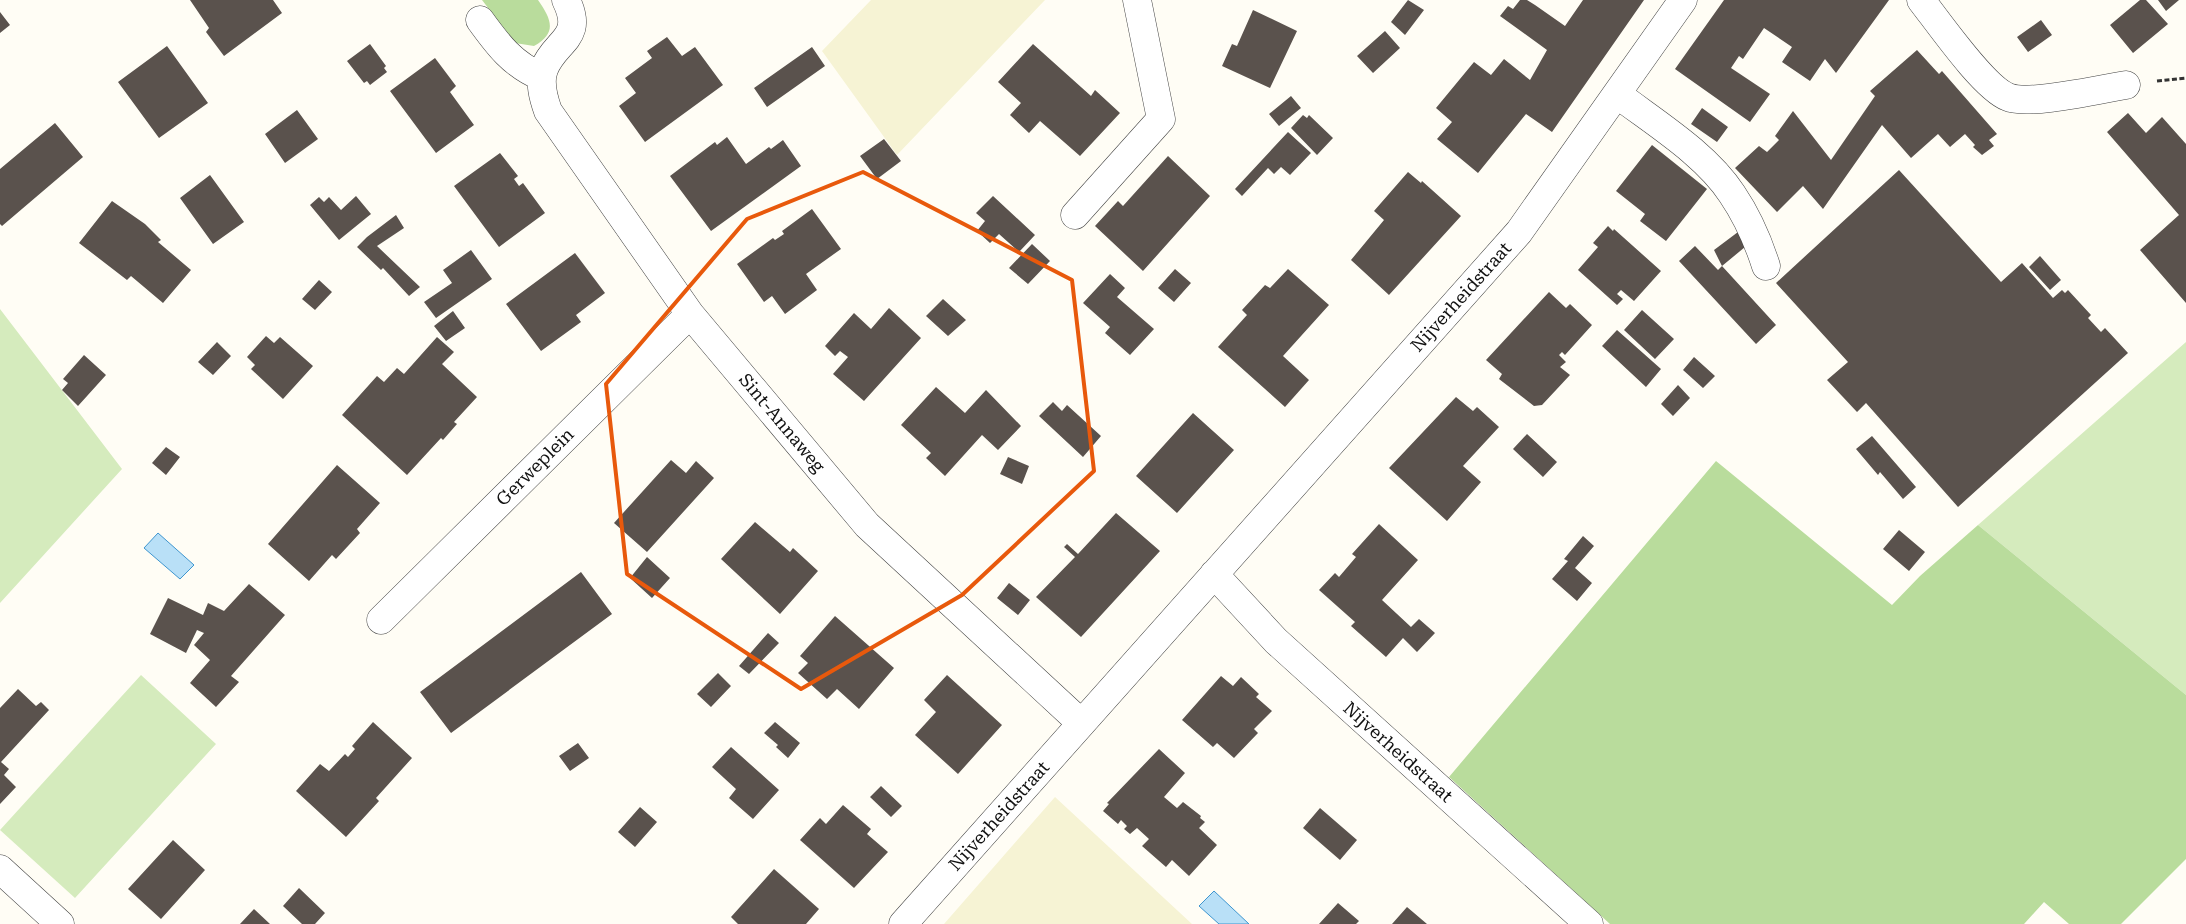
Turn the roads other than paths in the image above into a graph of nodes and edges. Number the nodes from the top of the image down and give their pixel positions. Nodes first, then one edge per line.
1 (566, 0) edge
2 (1137, 0) edge
3 (1683, 0) edge
4 (1921, 0) edge
5 (480, 20) dead end
6 (542, 77) junction
7 (2126, 85) dead end
8 (1617, 94) junction
9 (1076, 215) dead end
10 (1766, 266) dead end
11 (690, 314) junction
12 (1214, 574) junction
13 (381, 620) dead end
14 (1082, 723) junction
15 (0, 869) edge
16 (60, 924) edge
17 (903, 924) edge
18 (1589, 924) edge

1 - 6 street
2 - 9 street
3 - 8 street, Nijverheidstraat
4 - 7 street
5 - 6 street
6 - 11 street, Sint-Annaweg
8 - 10 street
8 - 12 street, Nijverheidstraat
11 - 13 street, Gerweplein
11 - 14 street, Sint-Annaweg
12 - 14 street, Nijverheidstraat
12 - 18 street, Nijverheidstraat
14 - 17 street, Nijverheidstraat
15 - 16 street

